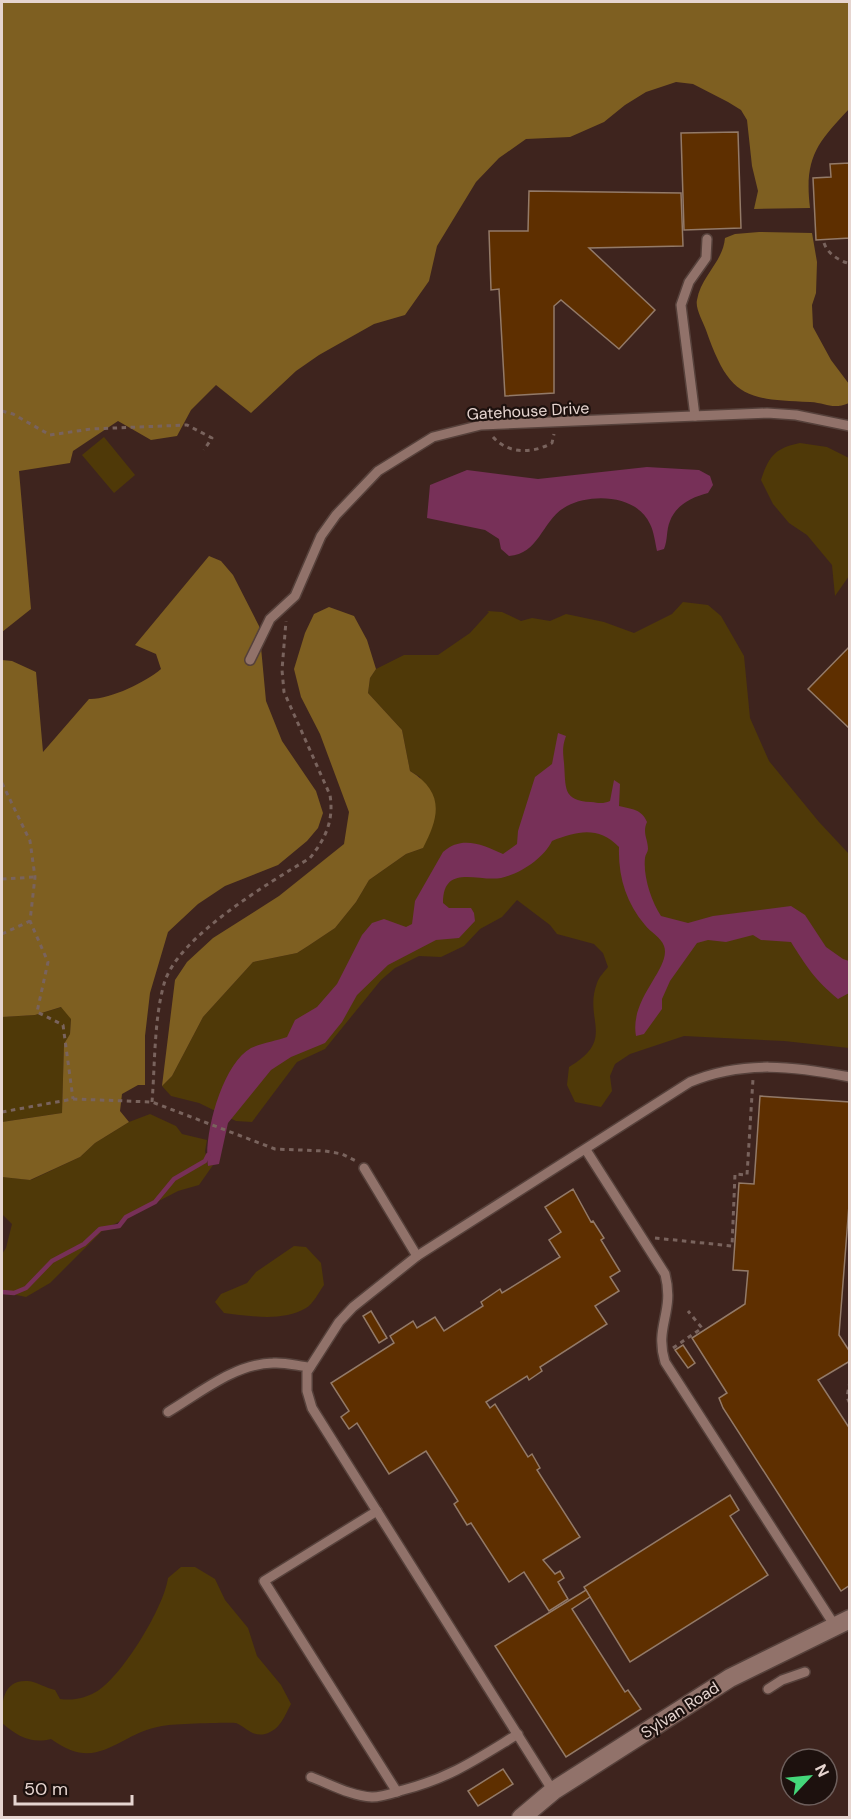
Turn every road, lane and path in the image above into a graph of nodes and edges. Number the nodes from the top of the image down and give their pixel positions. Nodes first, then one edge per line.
1 (707, 239) dead end
2 (824, 243) dead end
3 (849, 264) edge
4 (2, 411) edge
5 (695, 416) junction
6 (849, 426) edge
7 (554, 434) dead end
8 (493, 437) dead end
9 (204, 450) dead end
10 (282, 609) junction
11 (250, 660) dead end
12 (2, 783) edge
13 (34, 877) junction
14 (2, 879) edge
15 (30, 921) junction
16 (2, 934) edge
17 (754, 1067) junction
18 (849, 1077) edge
19 (73, 1099) junction
20 (152, 1102) junction
21 (2, 1112) edge
22 (586, 1150) junction
23 (364, 1168) joint
24 (641, 1237) junction
25 (417, 1256) junction
26 (688, 1311) dead end
27 (676, 1356) dead end
28 (310, 1367) junction
29 (849, 1381) edge
30 (849, 1404) edge
31 (168, 1412) dead end
32 (377, 1511) junction
33 (842, 1622) edge
34 (805, 1672) dead end
35 (768, 1689) dead end
36 (518, 1734) junction
37 (311, 1777) dead end
38 (553, 1791) junction
39 (397, 1792) junction
40 (521, 1818) edge

1 - 5 lane
2 - 3 path
4 - 9 path
5 - 6 lane, Gatehouse Drive
5 - 10 lane, Gatehouse Drive
7 - 8 path
10 - 11 lane, Gatehouse Drive
10 - 20 path
12 - 13 path
13 - 14 path
13 - 15 path
15 - 16 path
15 - 19 path
17 - 18 lane
17 - 22 lane
17 - 24 path
19 - 20 path
19 - 21 path
20 - 23 path
22 - 24 lane
22 - 25 lane
23 - 25 lane
24 - 33 lane
25 - 28 lane
26 - 27 path
28 - 31 lane
28 - 32 lane
29 - 30 path
32 - 36 lane
32 - 39 lane
33 - 38 street, Sylvan Road
34 - 35 lane
36 - 38 lane
36 - 39 lane
37 - 39 lane
38 - 40 street, Sylvan Road

